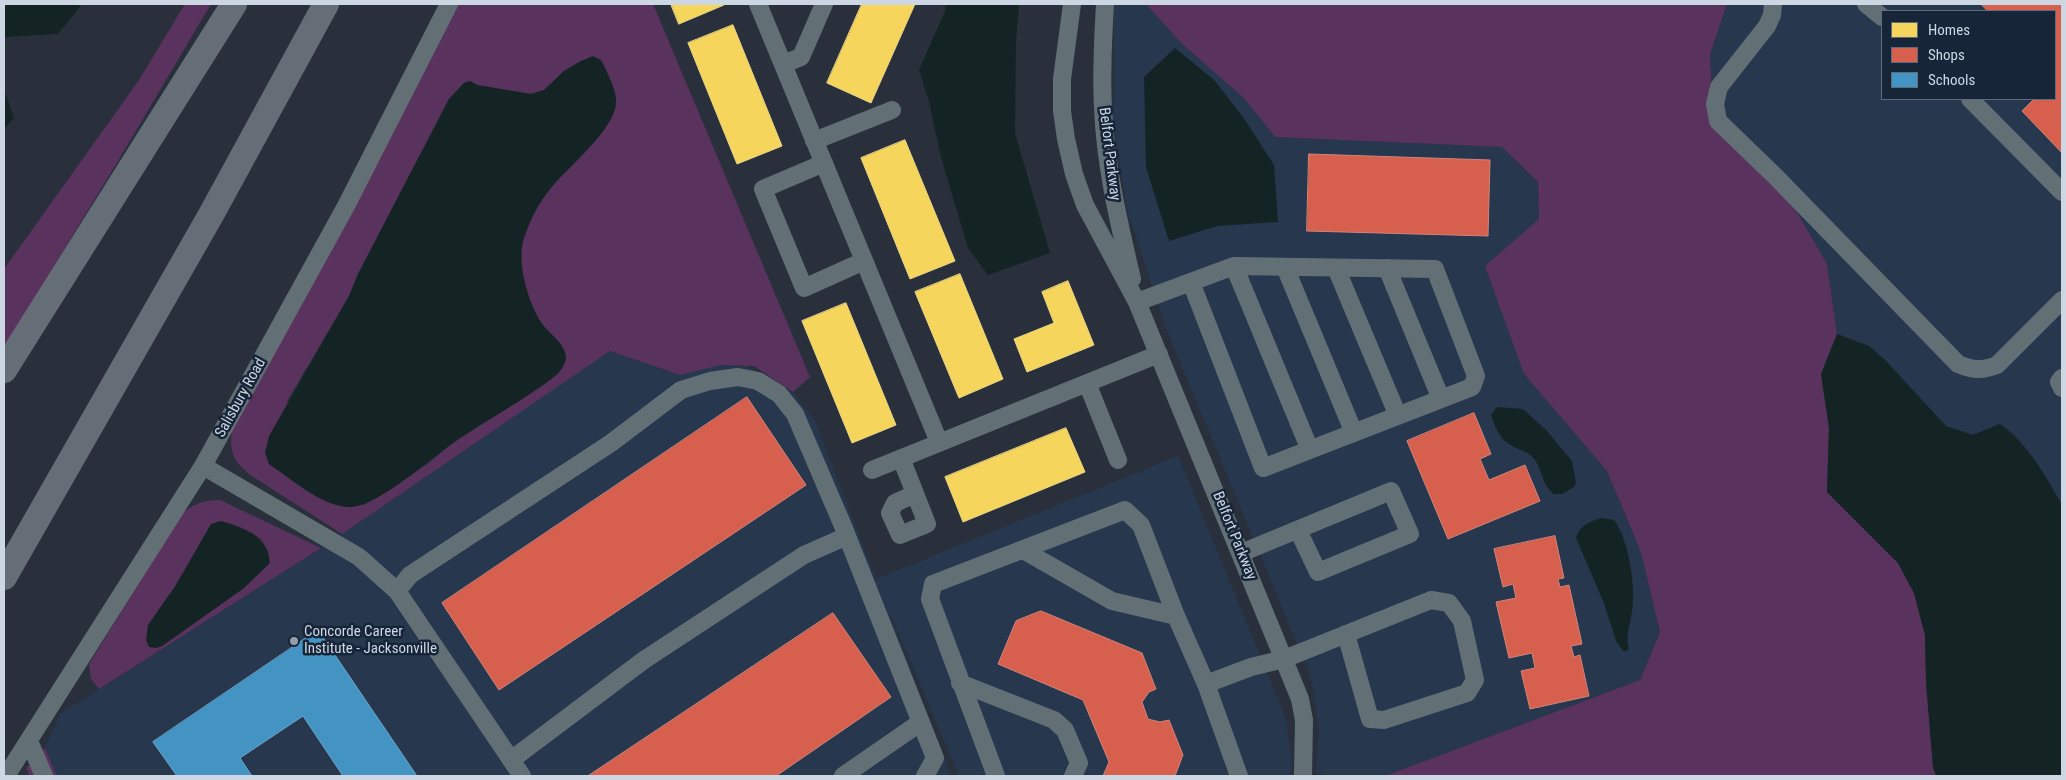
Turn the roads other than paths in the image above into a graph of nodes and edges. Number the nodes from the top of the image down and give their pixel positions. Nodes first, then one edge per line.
1 (234, 4) edge
2 (449, 4) edge
3 (758, 4) edge
4 (824, 4) edge
5 (1072, 4) edge
6 (1105, 4) edge
7 (1773, 4) edge
8 (1866, 4) edge
9 (318, 7) edge
10 (1881, 16) edge
11 (783, 64) junction
12 (1971, 100) edge
13 (892, 110) dead end
14 (814, 141) junction
15 (824, 163) junction
16 (2062, 192) edge
17 (864, 261) junction
18 (1234, 266) junction
19 (1285, 267) junction
20 (1336, 268) junction
21 (1387, 268) junction
22 (1191, 282) junction
23 (2062, 300) edge
24 (1137, 302) junction
25 (1159, 354) junction
26 (4, 370) edge
27 (2062, 378) edge
28 (1087, 383) junction
29 (2062, 388) edge
30 (1441, 399) junction
31 (1398, 416) junction
32 (1354, 433) junction
33 (939, 442) junction
34 (1310, 450) junction
35 (901, 458) junction
36 (1118, 460) dead end
37 (204, 466) junction
38 (872, 470) dead end
39 (915, 494) dead end
40 (1298, 530) junction
41 (847, 536) junction
42 (1023, 550) junction
43 (1241, 553) junction
44 (4, 577) edge
45 (396, 591) junction
46 (1176, 616) junction
47 (1346, 634) junction
48 (1284, 659) junction
49 (960, 682) junction
50 (1206, 684) junction
51 (921, 722) junction
52 (29, 741) junction
53 (511, 760) junction
54 (1232, 772) edge
55 (6, 776) edge
56 (44, 776) edge
57 (522, 776) edge
58 (843, 776) edge
59 (925, 776) edge
60 (996, 776) edge
61 (1073, 776) edge
62 (1303, 776) edge

1 - 26 highway
2 - 37 street, Salisbury Road
3 - 11 street
4 - 11 street
5 - 24 street, Belfort Parkway
6 - 24 street, Belfort Parkway
7 - 23 street
8 - 10 street
9 - 44 highway
11 - 14 street
12 - 16 street
13 - 14 street
14 - 15 street
15 - 17 street
15 - 17 street
17 - 33 street
18 - 19 street
18 - 22 street
18 - 34 street
19 - 20 street
19 - 32 street
20 - 21 street
20 - 31 street
21 - 30 street
21 - 30 street
22 - 24 street
22 - 34 street
24 - 25 street, Belfort Parkway
25 - 28 street
25 - 43 street, Belfort Parkway
27 - 29 street
28 - 33 street
28 - 36 street
30 - 31 street
31 - 32 street
32 - 34 street
33 - 35 street
35 - 38 street
35 - 39 street
37 - 45 street
37 - 52 street, Salisbury Road
40 - 40 street
40 - 43 street
41 - 45 street
41 - 51 street
41 - 53 street
42 - 46 street
42 - 46 street
42 - 49 street
43 - 48 street, Belfort Parkway
45 - 53 street
46 - 50 street
47 - 47 street
47 - 48 street
48 - 50 street
48 - 62 street, Belfort Parkway
49 - 60 street
49 - 61 street
50 - 54 street
51 - 58 street
51 - 59 street
52 - 55 street, Salisbury Road
52 - 56 street
53 - 57 street

